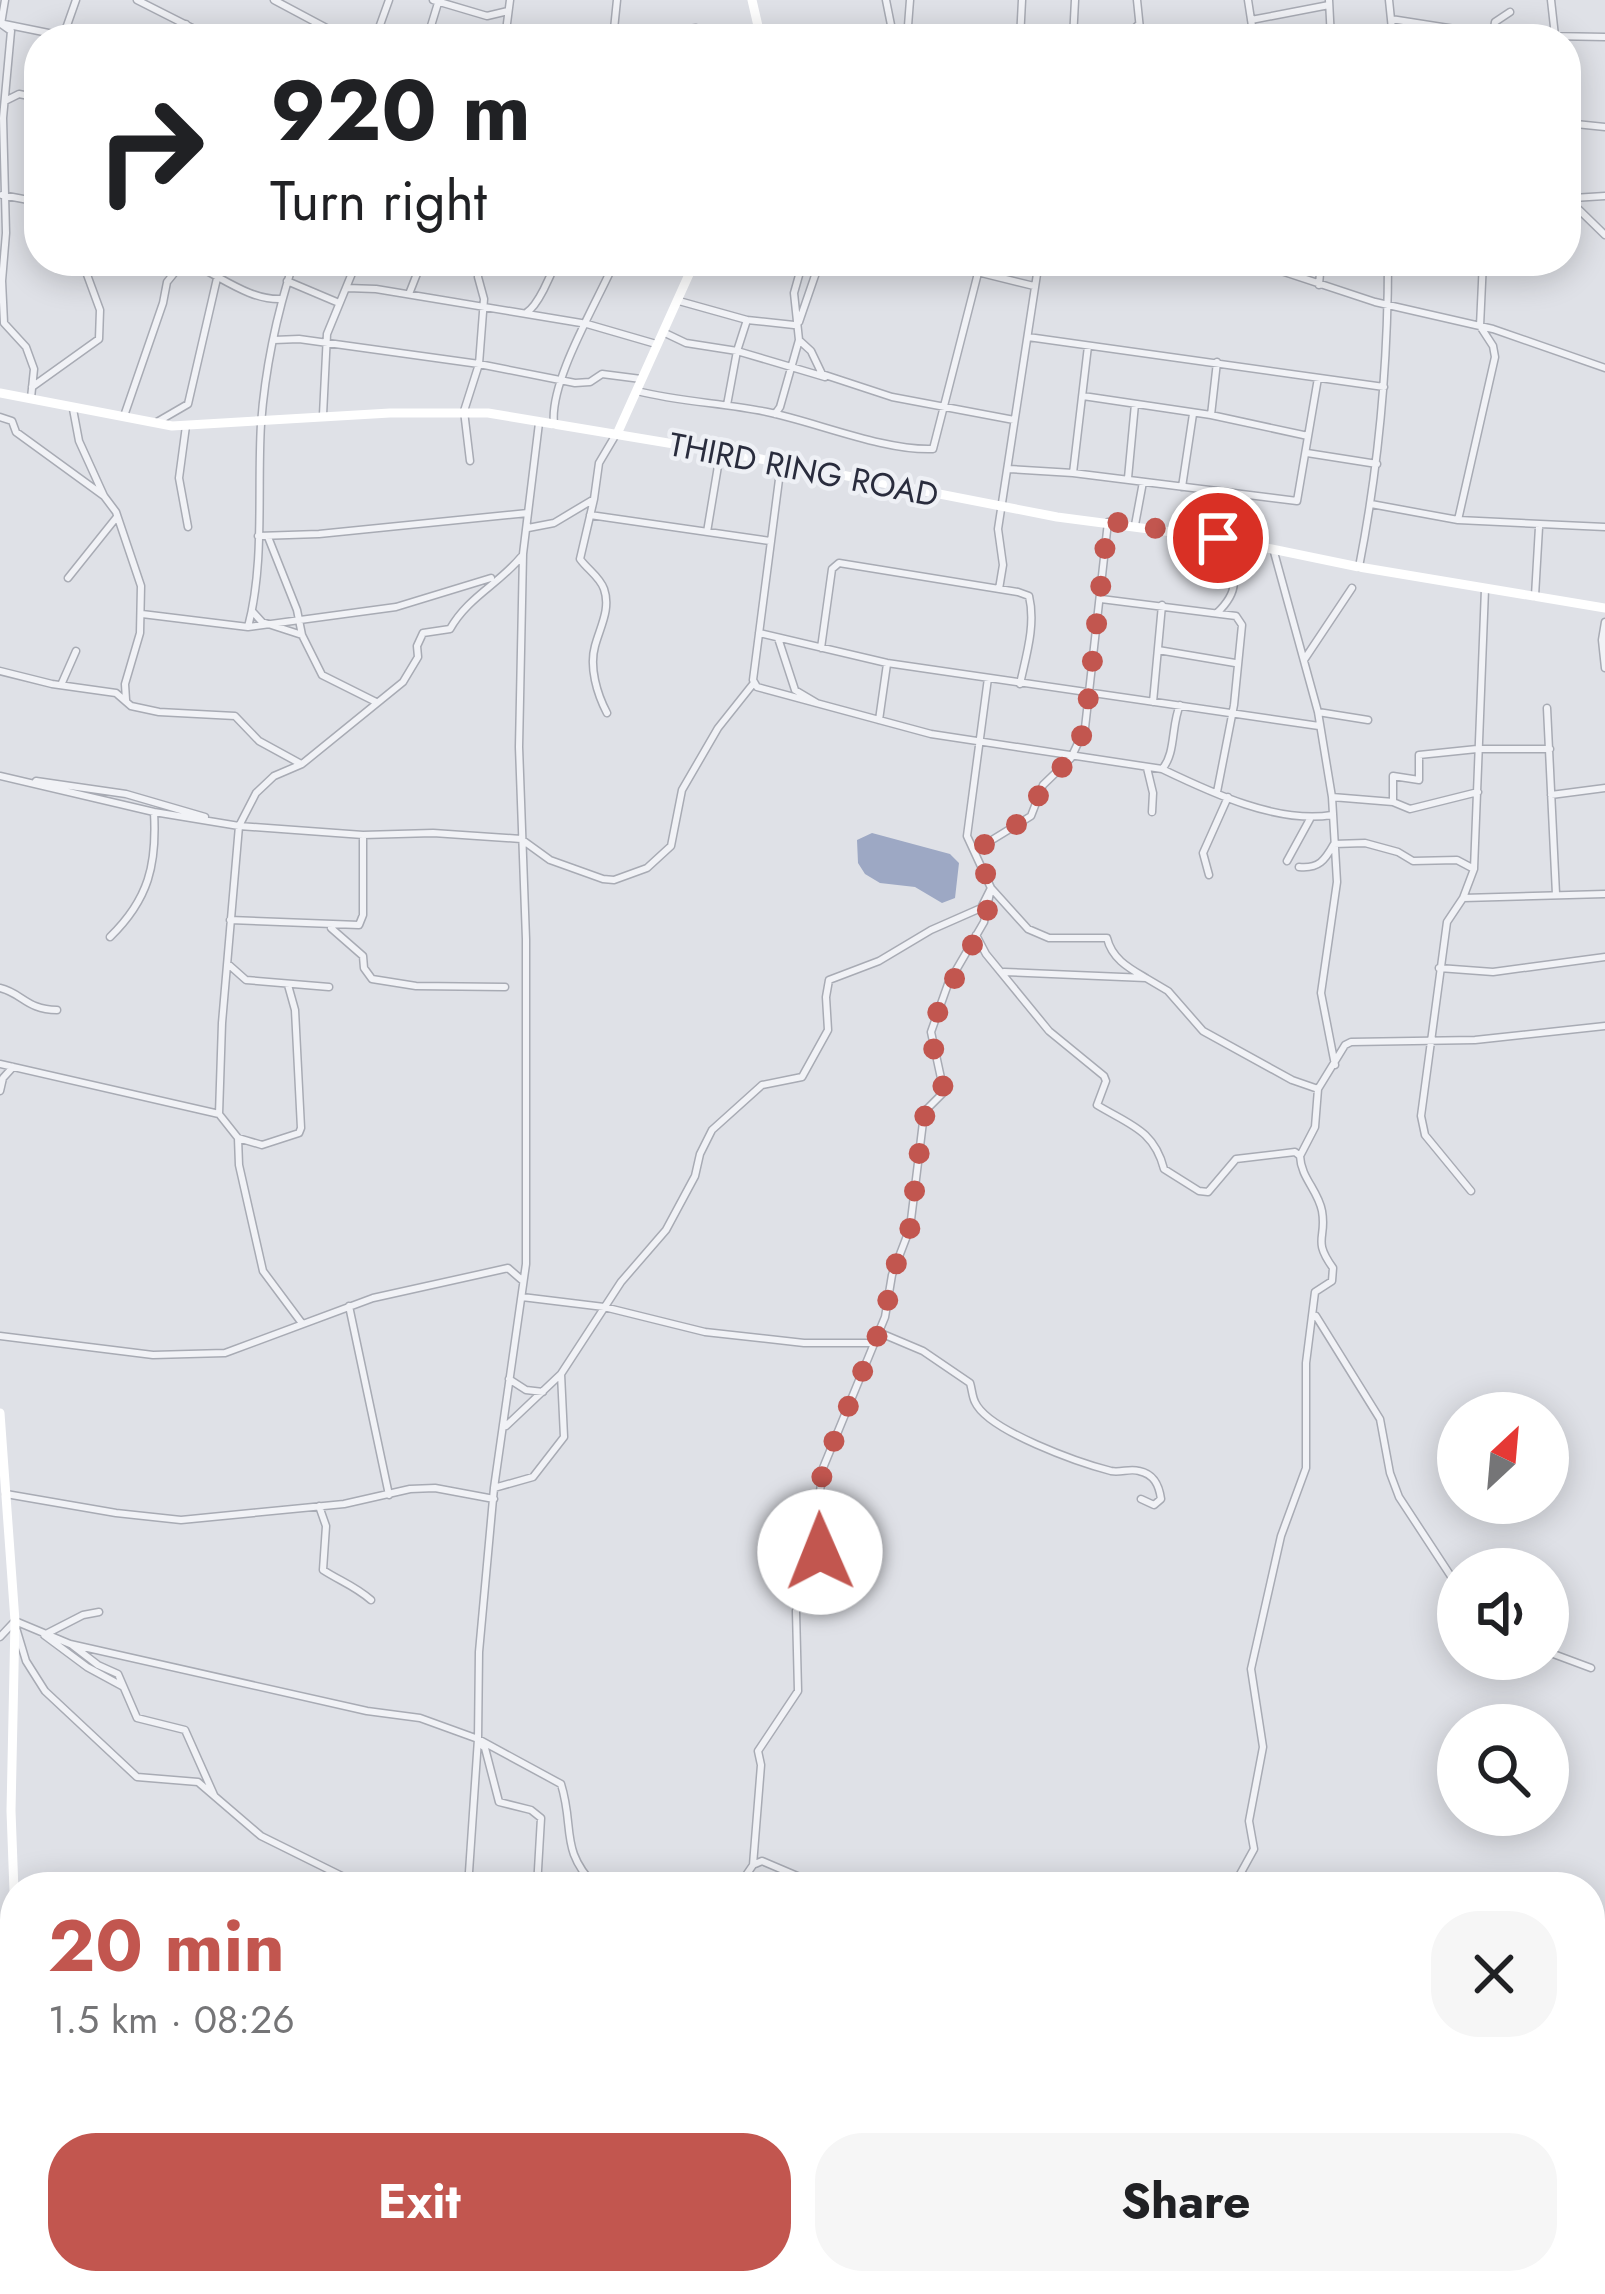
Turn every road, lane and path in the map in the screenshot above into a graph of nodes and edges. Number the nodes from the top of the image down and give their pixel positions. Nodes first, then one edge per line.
1 (5, 0) edge
2 (137, 0) edge
3 (510, 0) edge
4 (1137, 0) edge
5 (1248, 0) edge
6 (1389, 0) edge
7 (279, 1) edge
8 (438, 1) edge
9 (1329, 2) edge
10 (508, 11) junction
11 (1510, 12) dead end
12 (1390, 19) junction
13 (1251, 20) junction
14 (313, 22) joint
15 (0, 24) edge
16 (186, 24) edge
17 (317, 24) edge
18 (507, 24) edge
19 (1139, 24) edge
20 (1252, 24) edge
21 (1391, 24) edge
22 (1424, 24) edge
23 (1495, 24) edge
24 (7, 83) junction
25 (19, 94) junction
26 (24, 95) edge
27 (5, 101) junction
28 (1, 195) edge
29 (1581, 213) edge
30 (1605, 235) edge
31 (88, 276) edge
32 (175, 276) edge
33 (218, 276) edge
34 (221, 276) edge
35 (289, 276) edge
36 (351, 276) edge
37 (417, 276) edge
38 (480, 276) edge
39 (548, 276) edge
40 (608, 276) edge
41 (688, 276) edge
42 (798, 276) edge
43 (815, 276) edge
44 (977, 276) edge
45 (991, 276) edge
46 (1037, 276) edge
47 (1295, 276) edge
48 (1319, 276) edge
49 (1388, 276) edge
50 (1482, 276) edge
51 (287, 281) junction
52 (1318, 284) junction
53 (1035, 286) junction
54 (347, 287) junction
55 (410, 294) junction
56 (282, 299) junction
57 (2, 300) edge
58 (676, 300) junction
59 (1388, 302) junction
60 (340, 303) junction
61 (483, 308) junction
62 (525, 314) junction
63 (747, 320) junction
64 (799, 322) junction
65 (587, 324) junction
66 (1480, 326) junction
67 (662, 332) junction
68 (1028, 337) junction
69 (274, 340) junction
70 (799, 340) junction
71 (327, 344) junction
72 (656, 344) junction
73 (1088, 346) junction
74 (737, 351) junction
75 (1217, 362) junction
76 (479, 364) junction
77 (791, 368) junction
78 (1605, 368) edge
79 (827, 377) junction
80 (1318, 378) junction
81 (562, 380) junction
82 (639, 385) junction
83 (1384, 386) junction
84 (0, 393) edge
85 (32, 393) junction
86 (1083, 396) junction
87 (1136, 404) junction
88 (73, 405) junction
89 (727, 405) junction
90 (946, 405) junction
91 (778, 410) junction
92 (464, 412) junction
93 (1194, 412) junction
94 (1211, 415) junction
95 (124, 416) junction
96 (0, 417) edge
97 (323, 418) junction
98 (261, 420) junction
99 (1014, 420) junction
100 (156, 422) junction
101 (539, 423) junction
102 (554, 425) junction
103 (186, 426) junction
104 (617, 434) junction
105 (1308, 436) junction
106 (1307, 453) junction
107 (720, 454) junction
108 (470, 461) dead end
109 (781, 464) junction
110 (1377, 464) junction
111 (1009, 469) junction
112 (1073, 473) junction
113 (1128, 480) junction
114 (1143, 482) junction
115 (1182, 487) junction
116 (104, 496) junction
117 (594, 499) junction
118 (1371, 504) junction
119 (1002, 507) junction
120 (527, 512) junction
121 (590, 515) junction
122 (116, 518) junction
123 (1459, 520) junction
124 (1108, 521) junction
125 (1136, 525) junction
126 (1539, 526) junction
127 (188, 527) dead end
128 (1605, 527) edge
129 (528, 528) junction
130 (707, 532) junction
131 (258, 536) junction
132 (268, 537) junction
133 (1218, 538) junction
134 (770, 541) junction
135 (1273, 548) junction
136 (523, 554) junction
137 (1359, 567) junction
138 (499, 575) junction
139 (68, 578) dead end
140 (1352, 588) dead end
141 (999, 589) junction
142 (1485, 590) junction
143 (1534, 596) junction
144 (1101, 599) junction
145 (1162, 605) junction
146 (1605, 608) edge
147 (252, 611) junction
148 (1217, 613) junction
149 (142, 614) junction
150 (300, 621) junction
151 (1605, 622) edge
152 (266, 624) junction
153 (248, 627) junction
154 (759, 633) junction
155 (302, 635) junction
156 (778, 638) junction
157 (821, 649) junction
158 (1158, 650) junction
159 (76, 651) dead end
160 (1304, 660) junction
161 (887, 663) junction
162 (1235, 663) junction
163 (1605, 668) edge
164 (0, 671) edge
165 (988, 678) junction
166 (754, 684) junction
167 (61, 685) junction
168 (1020, 685) junction
169 (1091, 693) junction
170 (126, 700) junction
171 (376, 702) junction
172 (1153, 702) junction
173 (1180, 705) junction
174 (1547, 708) dead end
175 (829, 709) junction
176 (1318, 712) junction
177 (607, 713) dead end
178 (1232, 713) junction
179 (879, 720) junction
180 (1368, 720) dead end
181 (1319, 726) junction
182 (977, 743) junction
183 (1478, 749) junction
184 (1550, 749) junction
185 (1072, 758) junction
186 (302, 764) junction
187 (1147, 768) junction
188 (1162, 770) junction
189 (0, 776) edge
190 (27, 780) junction
191 (1605, 788) edge
192 (1478, 792) junction
193 (1217, 793) junction
194 (1551, 795) junction
195 (1228, 796) junction
196 (1332, 797) junction
197 (1393, 802) junction
198 (154, 812) junction
199 (1152, 812) dead end
200 (1332, 815) junction
201 (1310, 819) junction
202 (217, 822) junction
203 (238, 826) junction
204 (363, 835) junction
205 (521, 839) junction
206 (1334, 844) junction
207 (974, 851) junction
208 (1287, 861) dead end
209 (1299, 867) dead end
210 (1474, 869) junction
211 (1209, 874) dead end
212 (991, 888) junction
213 (1556, 894) junction
214 (1605, 894) edge
215 (1463, 898) junction
216 (230, 920) junction
217 (328, 926) junction
218 (976, 935) junction
219 (110, 938) dead end
220 (1605, 957) edge
221 (226, 961) junction
222 (1439, 968) junction
223 (1004, 972) junction
224 (1146, 978) junction
225 (288, 985) junction
226 (329, 987) dead end
227 (505, 987) dead end
228 (0, 988) edge
229 (57, 1010) dead end
230 (1605, 1026) edge
231 (1432, 1038) junction
232 (0, 1064) edge
233 (1335, 1065) junction
234 (13, 1067) junction
235 (1318, 1088) junction
236 (0, 1091) edge
237 (219, 1114) junction
238 (238, 1138) junction
239 (1300, 1156) junction
240 (1471, 1191) dead end
241 (524, 1281) junction
242 (522, 1297) junction
243 (350, 1306) junction
244 (604, 1307) junction
245 (1314, 1312) junction
246 (301, 1322) junction
247 (878, 1332) junction
248 (0, 1336) edge
249 (872, 1343) junction
250 (562, 1374) junction
251 (509, 1379) junction
252 (544, 1392) junction
253 (0, 1413) edge
254 (504, 1429) junction
255 (494, 1488) junction
256 (6, 1494) junction
257 (389, 1495) junction
258 (494, 1499) junction
259 (1141, 1499) dead end
260 (319, 1505) junction
261 (5, 1523) edge
262 (1437, 1555) edge
263 (0, 1586) edge
264 (14, 1587) junction
265 (371, 1600) dead end
266 (99, 1612) dead end
267 (15, 1621) junction
268 (44, 1635) junction
269 (0, 1637) edge
270 (70, 1644) junction
271 (1569, 1660) edge
272 (1591, 1668) dead end
273 (125, 1688) junction
274 (6, 1728) edge
275 (478, 1740) junction
276 (216, 1798) junction
277 (6, 1810) edge
278 (753, 1865) junction
279 (11, 1872) edge
280 (334, 1872) edge
281 (469, 1872) edge
282 (538, 1872) edge
283 (582, 1872) edge
284 (748, 1872) edge
285 (790, 1872) edge
286 (1241, 1872) edge

1 - 15 street
2 - 16 street
3 - 10 street
4 - 19 street
5 - 13 street
6 - 12 street
7 - 14 street
8 - 10 street
9 - 13 street
10 - 18 street
11 - 23 street
12 - 21 street
12 - 22 street
13 - 20 street
14 - 17 street
15 - 24 street
24 - 25 street
24 - 27 street
25 - 26 street
25 - 27 street
27 - 28 street
28 - 57 street
29 - 30 street
31 - 85 street
32 - 95 street
33 - 100 street
34 - 56 street
35 - 51 street
36 - 54 street
37 - 55 street
38 - 61 street
39 - 62 street
40 - 65 street
41 - 58 street
42 - 64 street
43 - 64 street
44 - 90 street
45 - 53 street
46 - 53 street
47 - 52 street
48 - 52 street
49 - 59 street
50 - 66 street
51 - 56 street
51 - 60 street
52 - 59 street
53 - 68 street
54 - 55 street
54 - 60 street
55 - 61 street
56 - 69 street
57 - 85 street
58 - 63 street
58 - 67 street
59 - 66 street
59 - 83 street
60 - 71 street
61 - 62 street
61 - 76 street
62 - 65 street
63 - 64 street
63 - 74 street
64 - 70 street
65 - 72 street
65 - 81 street
66 - 78 street
66 - 123 street
67 - 72 street
67 - 74 street
68 - 73 street
68 - 99 street
69 - 71 street
69 - 98 street
70 - 77 street
70 - 79 street
71 - 76 street
71 - 97 street
72 - 82 street
73 - 75 street
73 - 86 street
74 - 77 street
74 - 89 street
75 - 80 street
75 - 94 street
76 - 81 street
76 - 92 street
77 - 79 street
77 - 91 street
79 - 90 street
80 - 83 street
80 - 105 street
81 - 82 street
81 - 102 street
82 - 89 street
82 - 104 street
83 - 110 street
84 - 85 street, THIRD RING ROAD
85 - 88 street, THIRD RING ROAD
86 - 87 street
86 - 112 street
87 - 93 street
87 - 113 street
88 - 95 street, THIRD RING ROAD
88 - 116 street
89 - 91 street
90 - 91 street
90 - 99 street
92 - 97 street, THIRD RING ROAD
92 - 101 street, THIRD RING ROAD
92 - 108 street
93 - 94 street
93 - 115 street
94 - 105 street
95 - 100 street, THIRD RING ROAD
96 - 116 street
97 - 98 street, THIRD RING ROAD
98 - 103 street, THIRD RING ROAD
98 - 131 street
99 - 111 street
100 - 103 street, THIRD RING ROAD
101 - 102 street, THIRD RING ROAD
101 - 120 street
102 - 104 street, THIRD RING ROAD
103 - 127 street
104 - 107 street, THIRD RING ROAD
104 - 117 street
105 - 106 street
106 - 110 street
106 - 115 street
107 - 109 street, THIRD RING ROAD
107 - 130 street
109 - 119 street, THIRD RING ROAD
109 - 134 street
110 - 118 street
111 - 112 street
111 - 119 street
112 - 113 street
113 - 114 street
114 - 115 street
114 - 125 street
116 - 122 street
117 - 121 street
117 - 129 street
118 - 123 street
118 - 137 street
119 - 124 street, THIRD RING ROAD
119 - 141 street
120 - 129 street
120 - 132 street
121 - 130 street
121 - 177 street
122 - 139 street
122 - 149 street
123 - 126 street
124 - 125 street, THIRD RING ROAD
124 - 144 street
125 - 133 street, THIRD RING ROAD
126 - 128 street
126 - 143 street
129 - 136 street
130 - 134 street
131 - 132 street
131 - 147 street
132 - 150 street
133 - 135 street, THIRD RING ROAD
133 - 148 street
134 - 154 street
135 - 137 street, THIRD RING ROAD
135 - 160 street
136 - 138 street
136 - 205 street
137 - 142 street, THIRD RING ROAD
138 - 150 street
138 - 171 street
140 - 160 street
141 - 157 street
141 - 168 street
142 - 143 street, THIRD RING ROAD
142 - 183 street
143 - 146 street, THIRD RING ROAD
144 - 145 street
144 - 169 street
145 - 148 street
145 - 158 street
147 - 152 street
147 - 153 street
148 - 162 street
149 - 153 street
149 - 170 street
150 - 152 street
150 - 155 street
151 - 163 street
152 - 153 street
152 - 155 street
154 - 156 street
154 - 166 street
155 - 171 street
156 - 157 street
156 - 175 street
157 - 161 street
158 - 162 street
158 - 172 street
159 - 167 street
160 - 176 street
161 - 165 street
161 - 179 street
162 - 178 street
164 - 167 street
165 - 168 street
165 - 182 street
166 - 175 street
166 - 205 street
167 - 170 street
168 - 169 street
169 - 172 street
169 - 185 street
170 - 186 street
171 - 186 street
172 - 173 street
173 - 178 street
173 - 188 street
174 - 184 street
175 - 179 street
176 - 180 street
176 - 181 street
178 - 181 street
178 - 193 street
179 - 182 street
181 - 196 street
182 - 185 street
182 - 207 street
183 - 184 street
183 - 192 street
183 - 197 street
184 - 194 street
185 - 187 street
185 - 207 street
186 - 203 street
187 - 188 street
187 - 199 street
188 - 193 street
189 - 190 street
190 - 198 street
190 - 202 street
191 - 194 street
192 - 197 street
192 - 210 street
193 - 195 street
194 - 213 street
195 - 201 street
195 - 211 street
196 - 197 street
196 - 200 street
198 - 202 street
198 - 219 street
200 - 201 street
200 - 206 street
201 - 208 street
202 - 203 street
203 - 204 street
203 - 216 street
204 - 205 street
204 - 217 street
205 - 241 street
206 - 209 street
206 - 210 street
206 - 233 street
207 - 212 street
210 - 215 street
212 - 218 street
212 - 224 street
212 - 244 street
213 - 214 street
213 - 215 street
215 - 222 street
216 - 217 street
216 - 221 street
217 - 227 street
218 - 223 street
218 - 247 street
220 - 222 street
221 - 225 street
221 - 237 street
222 - 231 street
223 - 224 street
223 - 239 street
224 - 235 street
225 - 226 street
225 - 238 street
228 - 229 street
230 - 231 street
231 - 233 street
231 - 240 street
232 - 234 street
233 - 235 street
234 - 236 street
234 - 237 street
235 - 239 street
237 - 238 street
238 - 246 street
239 - 245 street
241 - 242 street
241 - 243 street
242 - 244 street
242 - 251 street
243 - 246 street
243 - 257 street
244 - 249 street
244 - 250 street
245 - 262 street
245 - 286 street
246 - 248 street
247 - 249 street
247 - 259 street
249 - 278 street
250 - 252 street
250 - 255 street
251 - 252 street
251 - 254 street
252 - 254 street
253 - 256 street
254 - 255 street
255 - 258 street
256 - 260 street
256 - 261 street
257 - 258 street
257 - 260 street
258 - 275 street
260 - 265 street
261 - 264 street
263 - 264 street
264 - 267 street
266 - 268 street
267 - 268 street
267 - 269 street
267 - 274 street
267 - 276 street
268 - 270 street
268 - 273 street
270 - 273 street
270 - 275 street
271 - 272 street
273 - 276 street
274 - 277 street
275 - 281 street
275 - 282 street
275 - 283 street
276 - 280 street
277 - 279 street
278 - 284 street
278 - 285 street

